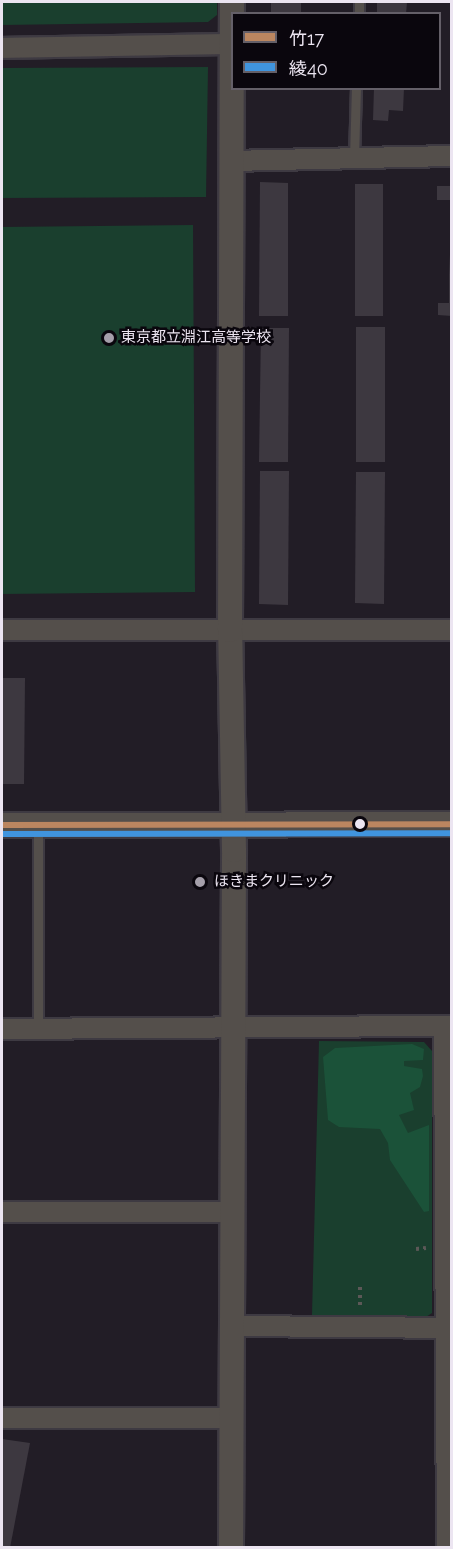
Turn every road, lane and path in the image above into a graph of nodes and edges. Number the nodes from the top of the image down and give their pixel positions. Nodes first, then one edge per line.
1 (231, 44) edge
2 (2, 48) edge
3 (231, 90) edge
4 (356, 90) edge
5 (452, 156) edge
6 (354, 158) junction
7 (230, 161) junction
8 (2, 630) edge
9 (230, 630) junction
10 (452, 630) edge
11 (452, 824) edge
12 (2, 825) edge
13 (38, 825) junction
14 (233, 825) junction
15 (448, 1026) edge
16 (233, 1027) junction
17 (2, 1029) edge
18 (38, 1029) junction
19 (2, 1212) edge
20 (233, 1212) junction
21 (232, 1326) junction
22 (449, 1328) edge
23 (2, 1418) edge
24 (232, 1418) junction
25 (231, 1548) edge
26 (447, 1548) edge

1 - 2 street
3 - 7 street
4 - 6 lane
5 - 6 street
6 - 7 street
7 - 9 street
8 - 9 street
9 - 10 street
9 - 14 street
11 - 14 street
12 - 13 street
13 - 14 street
13 - 18 lane
14 - 16 street
15 - 16 street
15 - 22 street
16 - 18 street
16 - 20 street
17 - 18 street
19 - 20 street
20 - 21 street
21 - 22 street
21 - 24 street
22 - 26 street
23 - 24 street
24 - 25 street

